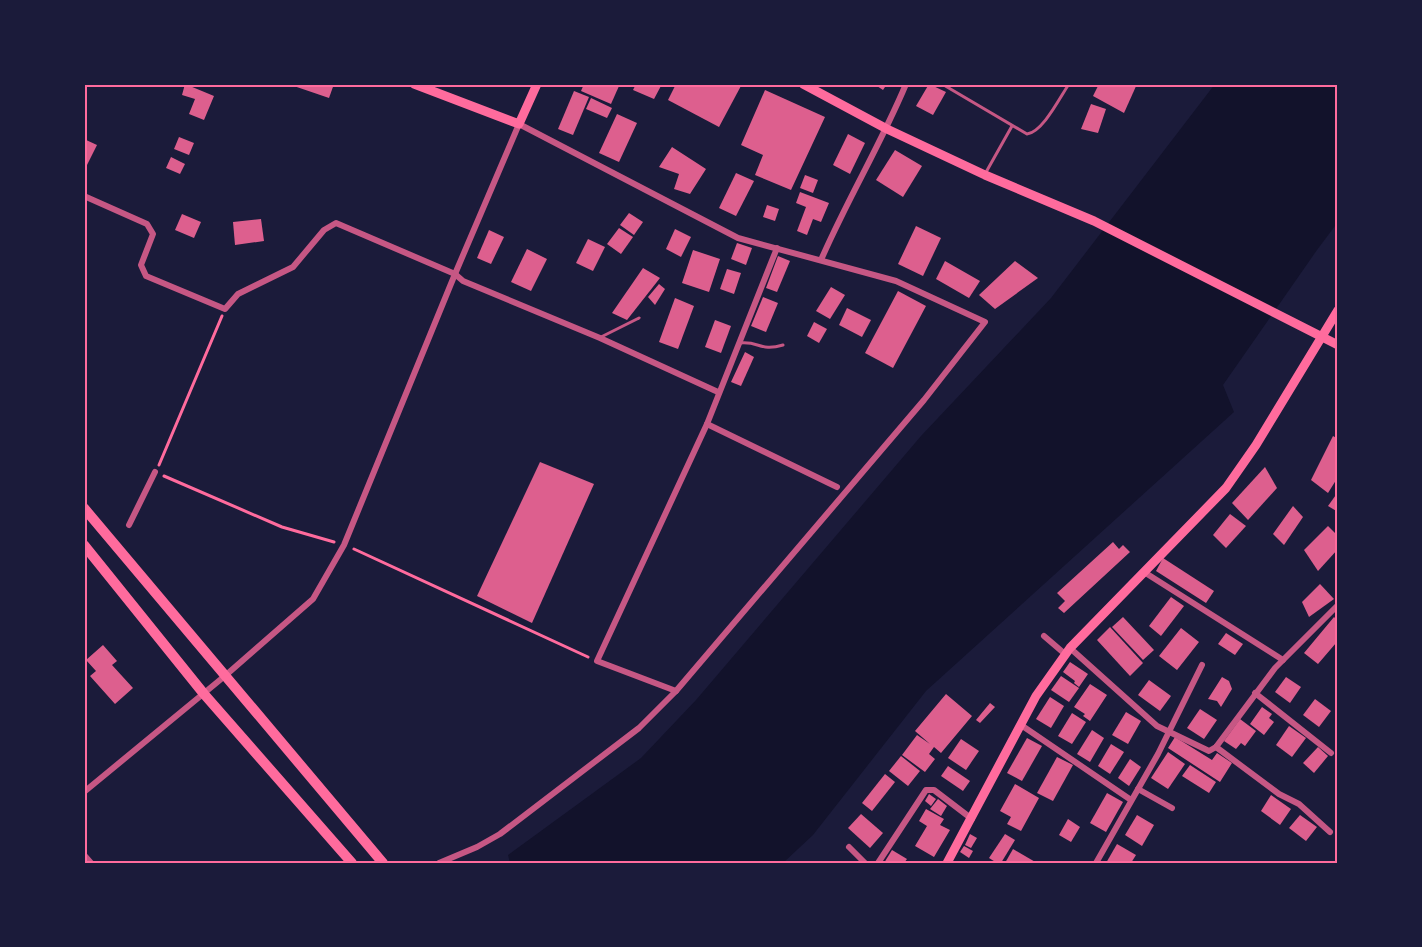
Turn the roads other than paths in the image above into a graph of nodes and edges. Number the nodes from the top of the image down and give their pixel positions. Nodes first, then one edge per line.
1 (414, 84) edge
2 (537, 84) edge
3 (803, 84) edge
4 (906, 84) edge
5 (942, 84) edge
6 (1069, 84) edge
7 (519, 123) junction
8 (1012, 126) junction
9 (887, 129) junction
10 (985, 174) junction
11 (84, 196) edge
12 (777, 248) junction
13 (821, 260) junction
14 (455, 274) junction
15 (1338, 310) edge
16 (639, 318) dead end
17 (1323, 336) junction
18 (600, 338) junction
19 (738, 343) junction
20 (783, 345) dead end
21 (1338, 345) edge
22 (718, 392) junction
23 (707, 424) junction
24 (155, 472) road end
25 (837, 487) dead end
26 (84, 508) edge
27 (129, 525) dead end
28 (84, 545) edge
29 (1144, 572) junction
30 (1338, 605) edge
31 (1044, 636) dead end
32 (1068, 651) junction
33 (1283, 660) junction
34 (1202, 665) dead end
35 (226, 675) junction
36 (676, 691) junction
37 (1255, 693) junction
38 (204, 694) junction
39 (1021, 724) junction
40 (1168, 731) junction
41 (1216, 747) junction
42 (1331, 753) dead end
43 (1138, 789) junction
44 (84, 792) edge
45 (1131, 800) junction
46 (1172, 808) dead end
47 (972, 819) junction
48 (1330, 832) dead end
49 (849, 847) dead end
50 (84, 855) edge
51 (91, 863) edge
52 (352, 863) edge
53 (383, 863) edge
54 (439, 863) edge
55 (865, 863) edge
56 (878, 863) edge
57 (947, 863) edge
58 (1096, 863) edge

1 - 7 main road
2 - 7 main road
3 - 9 main road
4 - 9 street
5 - 8 lane
6 - 8 lane
7 - 12 street
7 - 14 street
8 - 10 lane
9 - 10 main road
9 - 13 street
10 - 17 main road
11 - 14 street
12 - 13 street
12 - 19 street
13 - 36 street
14 - 18 street
14 - 35 street
15 - 17 main road
16 - 18 lane
17 - 21 main road
17 - 29 main road
18 - 22 street
19 - 20 lane
19 - 22 street
22 - 23 street
23 - 25 street
23 - 36 street
24 - 27 street
26 - 35 highway
28 - 38 highway
29 - 32 main road
29 - 33 street
30 - 33 street
31 - 32 street
32 - 39 main road
32 - 40 street
33 - 37 street
34 - 40 street
35 - 38 street
35 - 53 highway
36 - 54 street
37 - 41 street
37 - 42 street
38 - 44 street
38 - 52 highway
39 - 45 street
39 - 47 main road
40 - 41 street
40 - 43 street
41 - 48 street
43 - 45 street
43 - 46 street
45 - 58 street
47 - 56 street
47 - 57 main road
49 - 55 street
50 - 51 street

